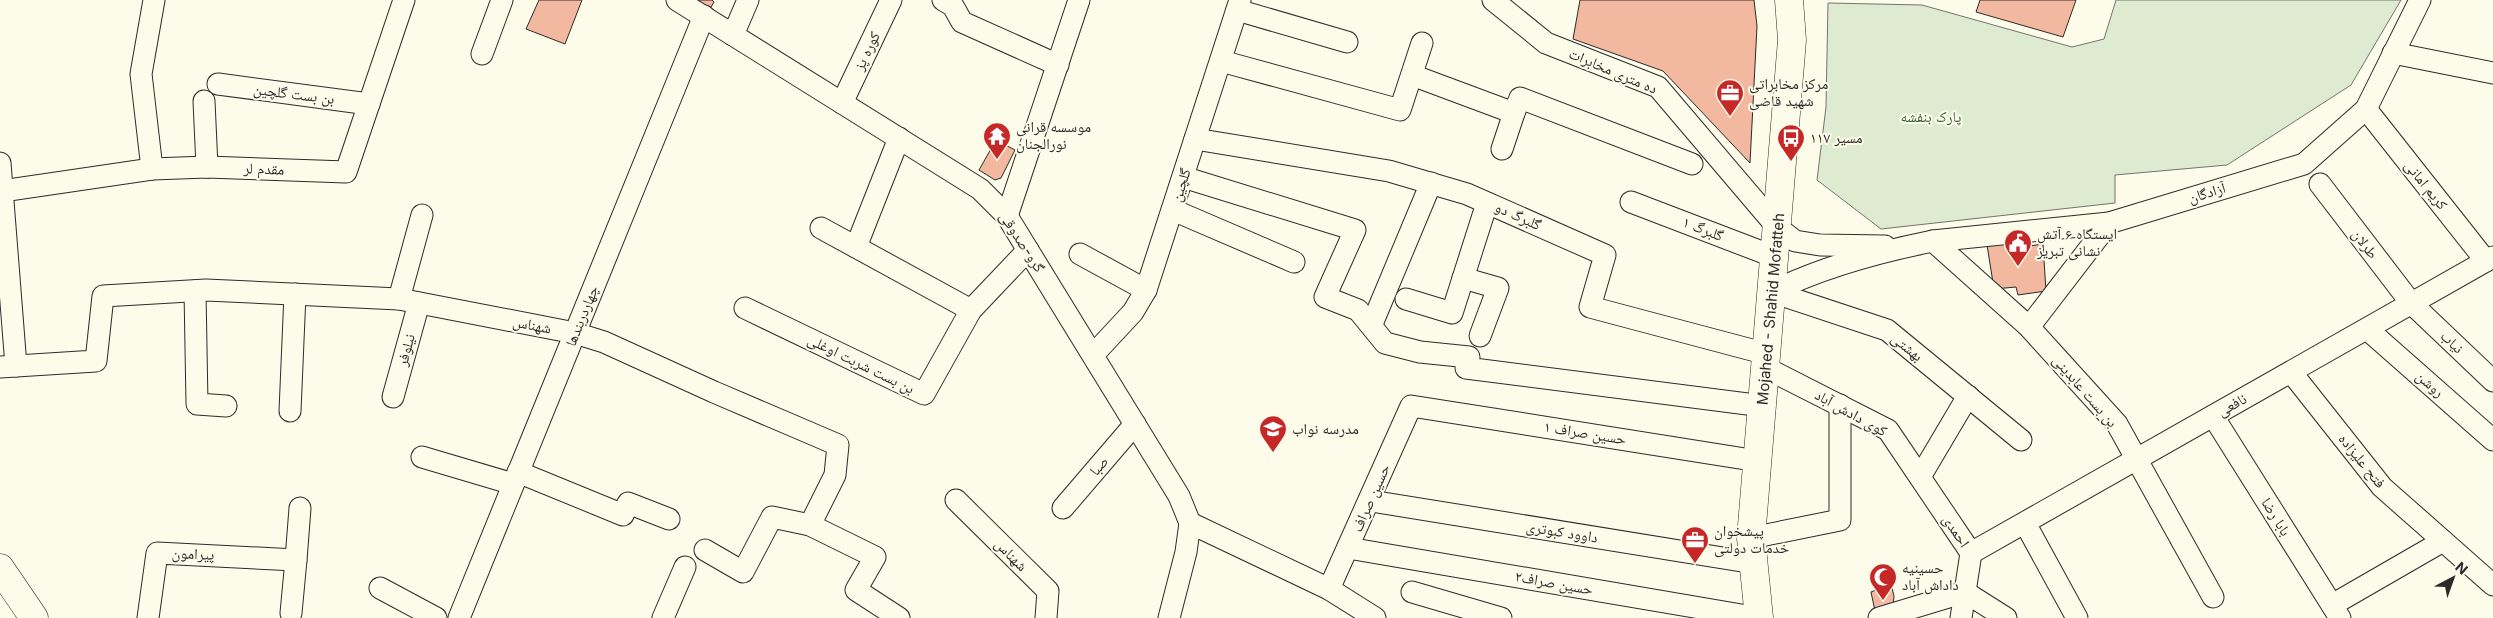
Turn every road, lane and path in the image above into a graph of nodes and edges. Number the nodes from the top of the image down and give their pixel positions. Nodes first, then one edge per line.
1 (154, 0) edge
2 (404, 0) edge
3 (502, 0) edge
4 (677, 0) edge
5 (748, 0) edge
6 (891, 0) edge
7 (943, 0) edge
8 (1079, 0) edge
9 (1493, 0) edge
10 (1789, 0) edge
11 (2420, 0) edge
12 (1238, 5) edge
13 (704, 16) junction
14 (733, 35) junction
15 (1346, 42) dead end
16 (1422, 43) dead end
17 (2393, 53) junction
18 (482, 54) dead end
19 (1220, 61) junction
20 (1058, 65) junction
21 (2493, 72) edge
22 (1412, 75) junction
23 (218, 84) dead end
24 (204, 100) dead end
25 (842, 102) junction
26 (369, 104) junction
27 (2366, 109) junction
28 (1514, 113) junction
29 (899, 138) junction
30 (1196, 139) junction
31 (1502, 149) dead end
32 (0, 163) edge
33 (1692, 164) dead end
34 (207, 167) junction
35 (152, 169) junction
36 (1183, 177) junction
37 (1431, 183) junction
38 (2320, 184) dead end
39 (2, 191) junction
40 (1631, 202) dead end
41 (1486, 203) junction
42 (1173, 210) junction
43 (422, 215) dead end
44 (1007, 216) junction
45 (2110, 224) junction
46 (1777, 227) junction
47 (821, 228) dead end
48 (1933, 241) junction
49 (1908, 246) junction
50 (856, 247) junction
51 (1028, 250) junction
52 (1080, 254) dead end
53 (1775, 257) junction
54 (2490, 259) edge
55 (1294, 262) dead end
56 (1463, 278) junction
57 (1146, 290) junction
58 (200, 291) junction
59 (1772, 292) junction
60 (295, 294) junction
61 (1406, 299) dead end
62 (409, 301) junction
63 (2411, 303) junction
64 (745, 308) dead end
65 (971, 310) junction
66 (1372, 324) junction
67 (2029, 327) junction
68 (2367, 328) junction
69 (576, 333) junction
70 (1480, 336) dead end
71 (1093, 355) junction
72 (1766, 361) junction
73 (8, 367) edge
74 (2291, 372) junction
75 (2493, 381) edge
76 (1968, 396) junction
77 (393, 397) dead end
78 (1840, 405) junction
79 (226, 406) dead end
80 (1412, 406) joint
81 (1763, 406) junction
82 (290, 411) dead end
83 (2213, 416) junction
84 (1135, 424) junction
85 (2021, 440) dead end
86 (2493, 440) edge
87 (422, 457) dead end
88 (2136, 460) junction
89 (1758, 461) junction
90 (1920, 476) junction
91 (516, 478) junction
92 (956, 500) dead end
93 (1371, 501) junction
94 (300, 508) dead end
95 (1063, 508) dead end
96 (669, 519) dead end
97 (1190, 523) junction
98 (2025, 523) junction
99 (810, 526) junction
100 (2443, 541) junction
101 (1348, 548) junction
102 (705, 550) dead end
103 (1752, 551) junction
104 (1971, 553) junction
105 (296, 560) junction
106 (684, 567) dead end
107 (0, 568) edge
108 (2493, 585) edge
109 (380, 588) dead end
110 (1329, 590) junction
111 (1412, 592) dead end
112 (1965, 592) junction
113 (2213, 597) dead end
114 (2336, 612) edge
115 (291, 613) dead end
116 (1709, 614) edge
117 (459, 617) edge
118 (34, 618) edge
119 (148, 618) edge
120 (436, 618) edge
121 (663, 618) edge
122 (899, 618) edge
123 (1046, 618) edge
124 (1169, 618) edge
125 (1375, 618) edge
126 (1501, 618) edge
127 (1759, 618) edge
128 (1879, 618) edge
129 (1961, 618) edge
130 (2006, 618) edge
131 (2077, 618) edge

1 - 35 street
2 - 26 street, مقدم لر
3 - 18 street
4 - 13 street, گرو-صدوقی
5 - 14 street
6 - 25 street, کوره پز
7 - 20 street
8 - 20 street
9 - 46 street, ده متری مخابرات
10 - 46 main road, Mojahed - Shahid Mofatteh
11 - 17 street, آزادگان
12 - 15 street
12 - 19 street, گلچین
13 - 14 street, گرو-صدوقی
13 - 69 street, چهاردربندها
14 - 25 street, گرو-صدوقی
16 - 22 street
17 - 21 street
17 - 27 street, آزادگان
19 - 22 street
19 - 30 street, گلچین
20 - 44 street
22 - 28 street
23 - 26 street, بن بست گلچین
24 - 34 street
25 - 29 street, گرو-صدوقی
26 - 34 street, مقدم لر
27 - 45 street, آزادگان
27 - 54 street, کریم امانی
28 - 31 street
28 - 33 street
29 - 44 street, گرو-صدوقی
29 - 50 street
30 - 36 street, گلچین
30 - 37 street, گلبرگ دو
32 - 39 street
34 - 35 street, مقدم لر
35 - 39 street, مقدم لر
36 - 42 street, گلچین
36 - 66 street
37 - 41 street, گلبرگ دو
37 - 66 street
38 - 63 street, طرلان
39 - 73 street
40 - 53 street, گلبرگ ۱
41 - 56 street
41 - 72 street, گلبرگ دو
42 - 55 street
42 - 57 street, گلچین
43 - 62 street, نیلوفر
44 - 51 street, گرو-صدوقی
45 - 48 street, آزادگان
45 - 67 street
46 - 49 street, ده متری مخابرات
46 - 53 main road, Mojahed - Shahid Mofatteh
47 - 50 street
48 - 49 street, آزادگان
48 - 67 street, بن بست عابدینی
49 - 59 street
50 - 65 street
51 - 65 street, بن بست شربت اوغلی
51 - 71 street, گرو-صدوقی
52 - 57 street
53 - 59 main road, Mojahed - Shahid Mofatteh
54 - 63 street, نافعی
56 - 61 street
56 - 70 street
57 - 71 street, گلچین
58 - 60 street, شهناس
58 - 73 street, شهناس
58 - 79 street
59 - 72 main road, Mojahed - Shahid Mofatteh
59 - 76 street, بهشتی
60 - 62 street, شهناس
60 - 82 street
62 - 69 street, شهناس
62 - 77 street, نیلوفر
63 - 68 street, نافعی
63 - 75 street, نیاب
64 - 65 street, بن بست شربت اوغلی
66 - 81 street
67 - 88 street, بن بست عابدینی
68 - 74 street, نافعی
68 - 86 street, روشن
69 - 91 street, چهاردربندها
69 - 99 street, شهناس
71 - 84 street, گرو-صدوقی
72 - 78 street, کوی دادش آباد
72 - 81 main road, Mojahed - Shahid Mofatteh
74 - 83 street, نافعی
74 - 100 street, فتح علیزاده
76 - 85 street, بهشتی
76 - 90 street
78 - 90 street, کوی دادش آباد
78 - 103 street
80 - 89 street, حسین صراف ۱
80 - 93 street, حسین صراف
81 - 89 main road, Mojahed - Shahid Mofatteh
83 - 88 street, نافعی
83 - 114 street, بابا رضا
84 - 95 street, صبا
84 - 97 street, گرو-صدوقی
87 - 91 street
88 - 98 street, نافعی
88 - 113 street, بن بست عابدینی
89 - 103 main road, Mojahed - Shahid Mofatteh
90 - 104 street, احمدی
91 - 96 street
91 - 117 street, چهاردربندها
92 - 123 street, شهناس
93 - 101 street, حسین صراف
93 - 103 street, داوود کبوتری
94 - 105 street
97 - 110 street
97 - 124 street
98 - 104 street, نافعی
98 - 131 street
99 - 102 street
99 - 122 street
100 - 108 street, فتح علیزاده
100 - 114 street
101 - 110 street, حسین صراف
101 - 116 street, حسین صراف۲
103 - 127 main road, Mojahed - Shahid Mofatteh
104 - 112 street, احمدی
105 - 115 street
105 - 119 street, پیرامون
106 - 121 street
107 - 118 main road
109 - 120 street
110 - 125 street
111 - 126 street
112 - 128 street
112 - 129 street, احمدی
112 - 130 street
116 - 127 street, حسین صراف۲

